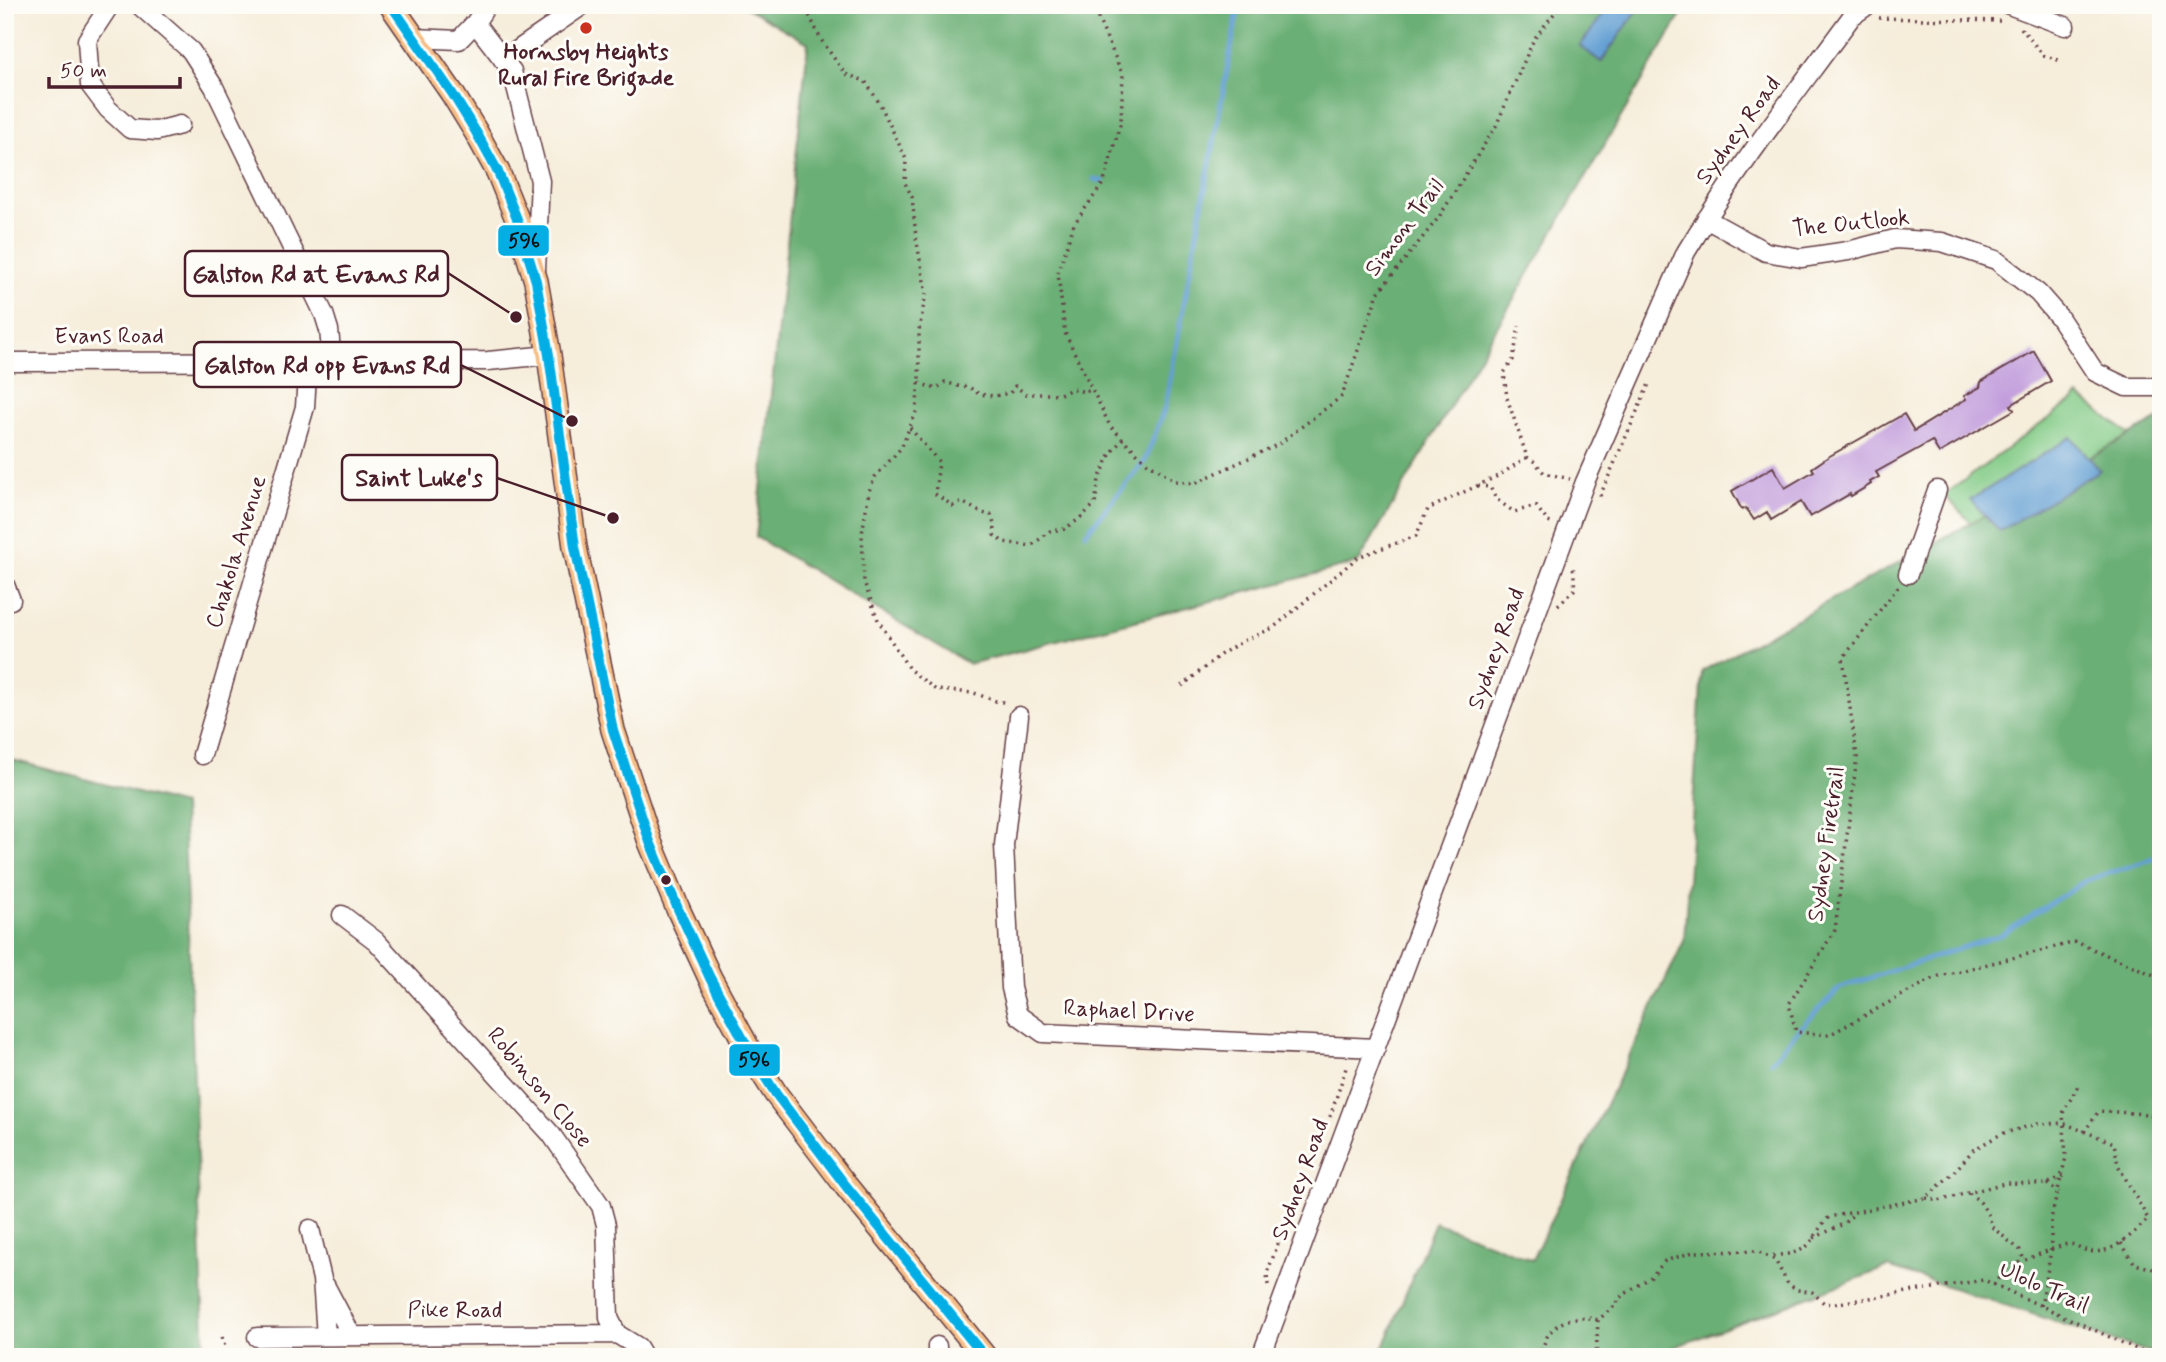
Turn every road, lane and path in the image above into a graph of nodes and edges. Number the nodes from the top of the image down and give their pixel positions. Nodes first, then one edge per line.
1 (110, 5) edge
2 (139, 5) edge
3 (391, 5) edge
4 (487, 5) edge
5 (583, 5) edge
6 (800, 5) edge
7 (1093, 5) edge
8 (1561, 5) edge
9 (1871, 12) edge
10 (2006, 13) edge
11 (474, 23) junction
12 (2065, 26) dead end
13 (2020, 27) dead end
14 (415, 38) junction
15 (503, 60) junction
16 (2061, 61) dead end
17 (180, 125) dead end
18 (1706, 219) junction
19 (536, 281) junction
20 (1519, 326) dead end
21 (549, 355) junction
22 (308, 360) junction
23 (332, 360) junction
24 (5, 362) edge
25 (1650, 382) dead end
26 (919, 383) junction
27 (2161, 387) edge
28 (1093, 389) junction
29 (910, 427) junction
30 (1123, 438) junction
31 (1527, 457) junction
32 (1585, 482) junction
33 (1476, 485) junction
34 (1937, 490) dead end
35 (1600, 496) dead end
36 (1568, 528) junction
37 (1573, 559) dead end
38 (1908, 574) joint
39 (1553, 610) dead end
40 (1182, 686) dead end
41 (1019, 716) joint
42 (202, 755) dead end
43 (342, 915) dead end
44 (2161, 978) edge
45 (1376, 1048) junction
46 (2079, 1084) dead end
47 (2161, 1117) edge
48 (2063, 1122) junction
49 (2084, 1132) junction
50 (2063, 1177) junction
51 (2047, 1184) junction
52 (2059, 1192) junction
53 (1969, 1193) junction
54 (1926, 1198) junction
55 (1856, 1211) junction
56 (310, 1229) dead end
57 (1813, 1238) junction
58 (2121, 1243) junction
59 (2051, 1251) junction
60 (1766, 1256) junction
61 (2024, 1260) junction
62 (2161, 1271) edge
63 (322, 1279) junction
64 (1994, 1285) junction
65 (2041, 1306) junction
66 (1598, 1320) junction
67 (617, 1334) junction
68 (326, 1336) junction
69 (352, 1336) junction
70 (222, 1337) dead end
71 (257, 1337) dead end
72 (229, 1357) edge
73 (644, 1357) edge
74 (985, 1357) edge
75 (1261, 1357) edge
76 (1539, 1357) edge
77 (1596, 1357) edge
78 (2154, 1357) edge

1 - 17 street
2 - 23 street
3 - 14 main road
4 - 11 street
5 - 15 street
6 - 26 path
7 - 28 path, Simon Trail
8 - 30 path, Simon Trail
9 - 10 path
9 - 18 street, Sydney Road
10 - 12 street
11 - 14 street
11 - 15 street
13 - 16 path
14 - 19 main road
15 - 19 street
18 - 27 street, The Outlook
18 - 32 street, Sydney Road
19 - 21 main road
20 - 31 path
21 - 23 street, Evans Road
21 - 74 main road
22 - 23 street, Evans Road
22 - 24 street, Evans Road
22 - 42 street, Chakola Avenue
25 - 35 path
26 - 28 path
26 - 29 path
28 - 30 path, Simon Trail
29 - 30 path
29 - 41 path
31 - 32 path
31 - 33 path
32 - 36 street, Sydney Road
33 - 36 path
33 - 40 path
34 - 38 street
36 - 45 street, Sydney Road
37 - 39 path
38 - 44 path, Sydney Firetrail
41 - 45 street, Raphael Drive
43 - 67 street, Robinson Close
45 - 75 street, Sydney Road
46 - 48 path
47 - 49 path
48 - 49 path
48 - 50 path
48 - 54 path
49 - 58 path
50 - 51 path
50 - 52 path
51 - 52 path
51 - 53 path
52 - 59 path
53 - 54 path
53 - 61 path
54 - 55 path
55 - 57 path
55 - 57 path
56 - 63 street
57 - 60 path
58 - 59 path
58 - 62 path
59 - 61 path
59 - 65 path
60 - 64 path, Ulolo Trail
60 - 66 path
61 - 64 path
63 - 68 street
63 - 69 street
64 - 65 path, Ulolo Trail
65 - 78 path, Ulolo Trail
66 - 76 path
66 - 77 path
67 - 69 street, Pike Road
67 - 73 street
68 - 69 street, Pike Road
68 - 71 street, Pike Road
70 - 72 path

